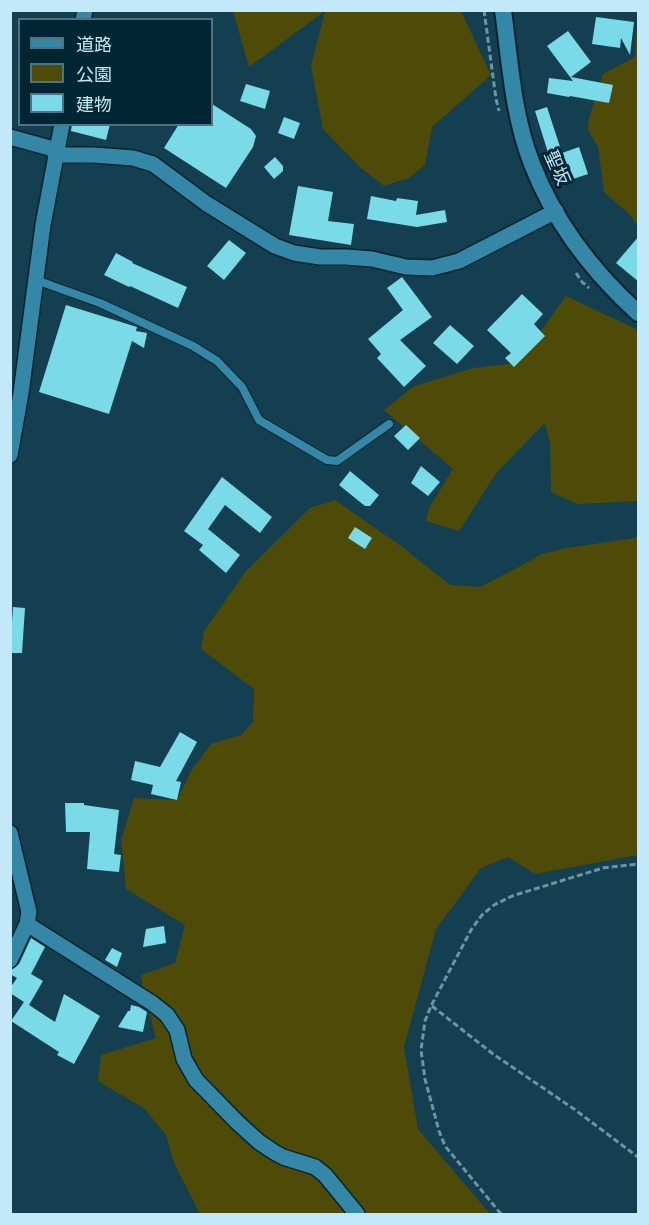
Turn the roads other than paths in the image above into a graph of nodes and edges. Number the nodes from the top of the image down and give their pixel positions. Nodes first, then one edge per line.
1 (503, 10) edge
2 (62, 126) edge
3 (10, 137) edge
4 (56, 153) junction
5 (556, 211) junction
6 (36, 280) junction
7 (639, 313) edge
8 (389, 424) dead end
9 (10, 454) edge
10 (10, 833) edge
11 (27, 924) junction
12 (10, 960) edge
13 (357, 1215) edge

1 - 5 street, 聖坂
2 - 4 street
3 - 4 street
4 - 5 street
4 - 6 street
5 - 7 street, 聖坂
6 - 8 lane
6 - 9 street
10 - 11 street
11 - 12 street
11 - 13 street

